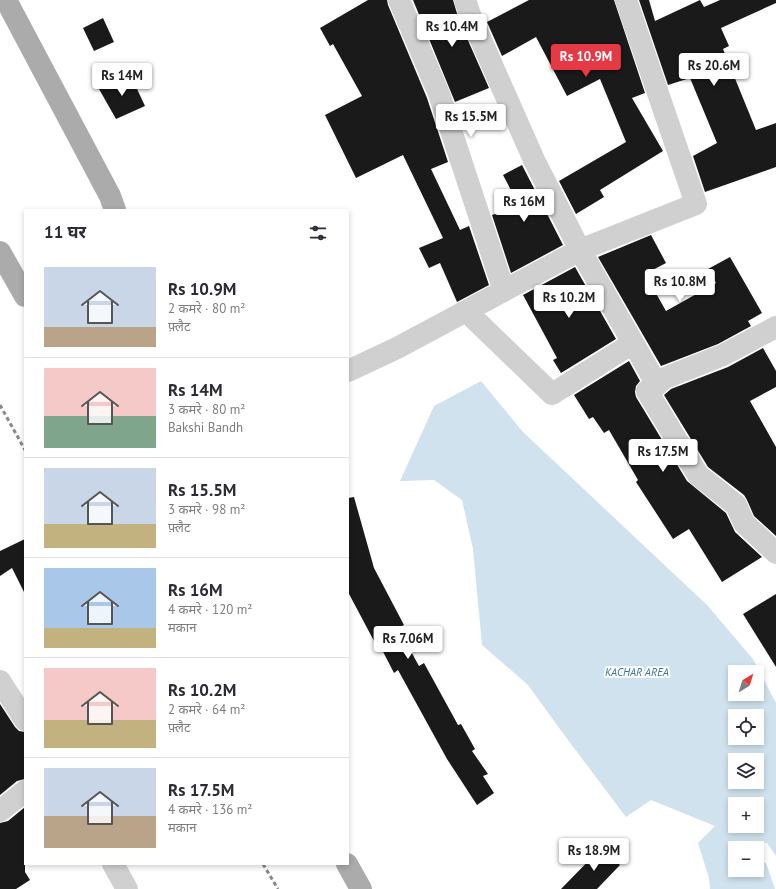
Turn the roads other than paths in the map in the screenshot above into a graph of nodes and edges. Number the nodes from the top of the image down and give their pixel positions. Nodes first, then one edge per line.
1 (6, 0) edge
2 (399, 0) edge
3 (465, 0) edge
4 (626, 0) edge
5 (113, 203) edge
6 (580, 250) junction
7 (0, 252) edge
8 (504, 291) junction
9 (24, 294) edge
10 (466, 311) junction
11 (776, 328) edge
12 (633, 342) junction
13 (349, 371) edge
14 (657, 385) junction
15 (776, 553) edge
16 (0, 681) edge
17 (24, 718) edge
18 (24, 793) edge
19 (0, 811) edge
20 (114, 865) edge
21 (348, 865) edge
22 (127, 889) edge
23 (361, 889) edge

1 - 5 main road
2 - 8 street
3 - 6 street
4 - 6 street
6 - 8 street
6 - 12 street
7 - 9 main road
8 - 10 street
10 - 12 street
10 - 13 street
11 - 14 street
12 - 14 street
14 - 15 street
16 - 17 street
18 - 19 street
20 - 22 street
21 - 23 main road

